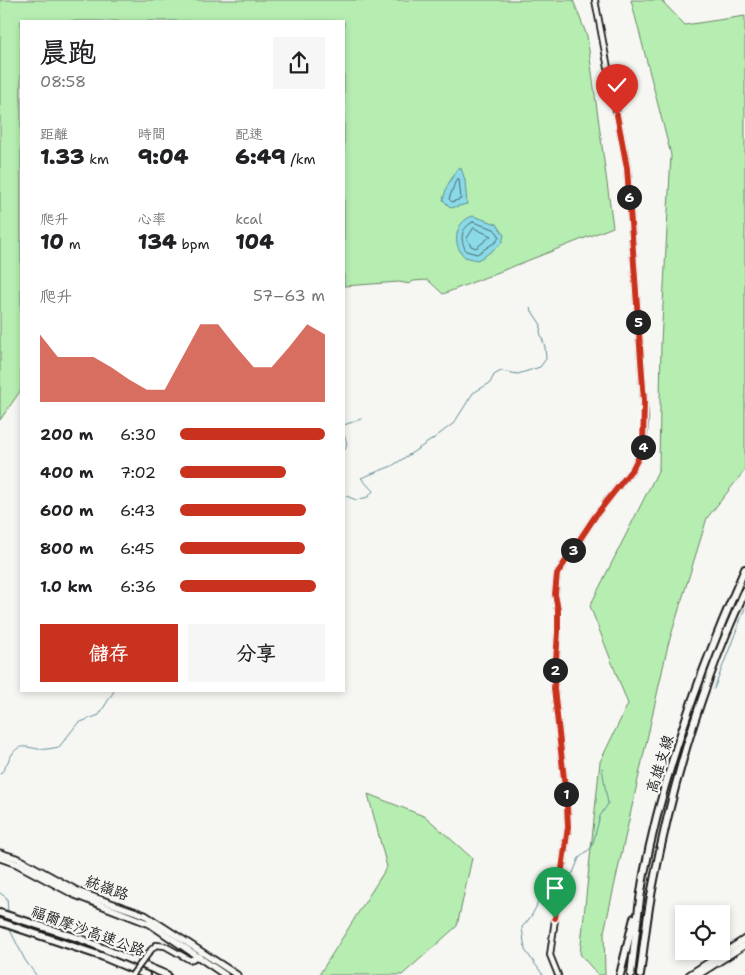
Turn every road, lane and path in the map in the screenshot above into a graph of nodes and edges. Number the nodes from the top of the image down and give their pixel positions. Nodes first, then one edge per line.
1 (595, 0) edge
2 (745, 569) edge
3 (745, 591) edge
4 (0, 853) edge
5 (0, 858) edge
6 (644, 876) junction
7 (0, 913) edge
8 (0, 922) edge
9 (745, 939) edge
10 (745, 945) edge
11 (201, 954) junction
12 (132, 975) edge
13 (146, 975) edge
14 (167, 975) edge
15 (225, 975) edge
16 (236, 975) edge
17 (558, 975) edge
18 (620, 975) edge
19 (631, 975) edge
20 (640, 975) edge
21 (689, 975) edge
22 (698, 975) edge

1 - 17 street
2 - 6 highway, 高雄支線
3 - 20 highway, 高雄支線
4 - 11 main road, 統嶺路
5 - 11 main road, 統嶺路
6 - 18 highway
6 - 19 highway, 高雄支線
7 - 14 highway, 福爾摩沙高速公路
8 - 13 highway, 福爾摩沙高速公路
9 - 21 main road
10 - 22 main road
11 - 12 street, bridge
11 - 15 main road
11 - 16 main road

